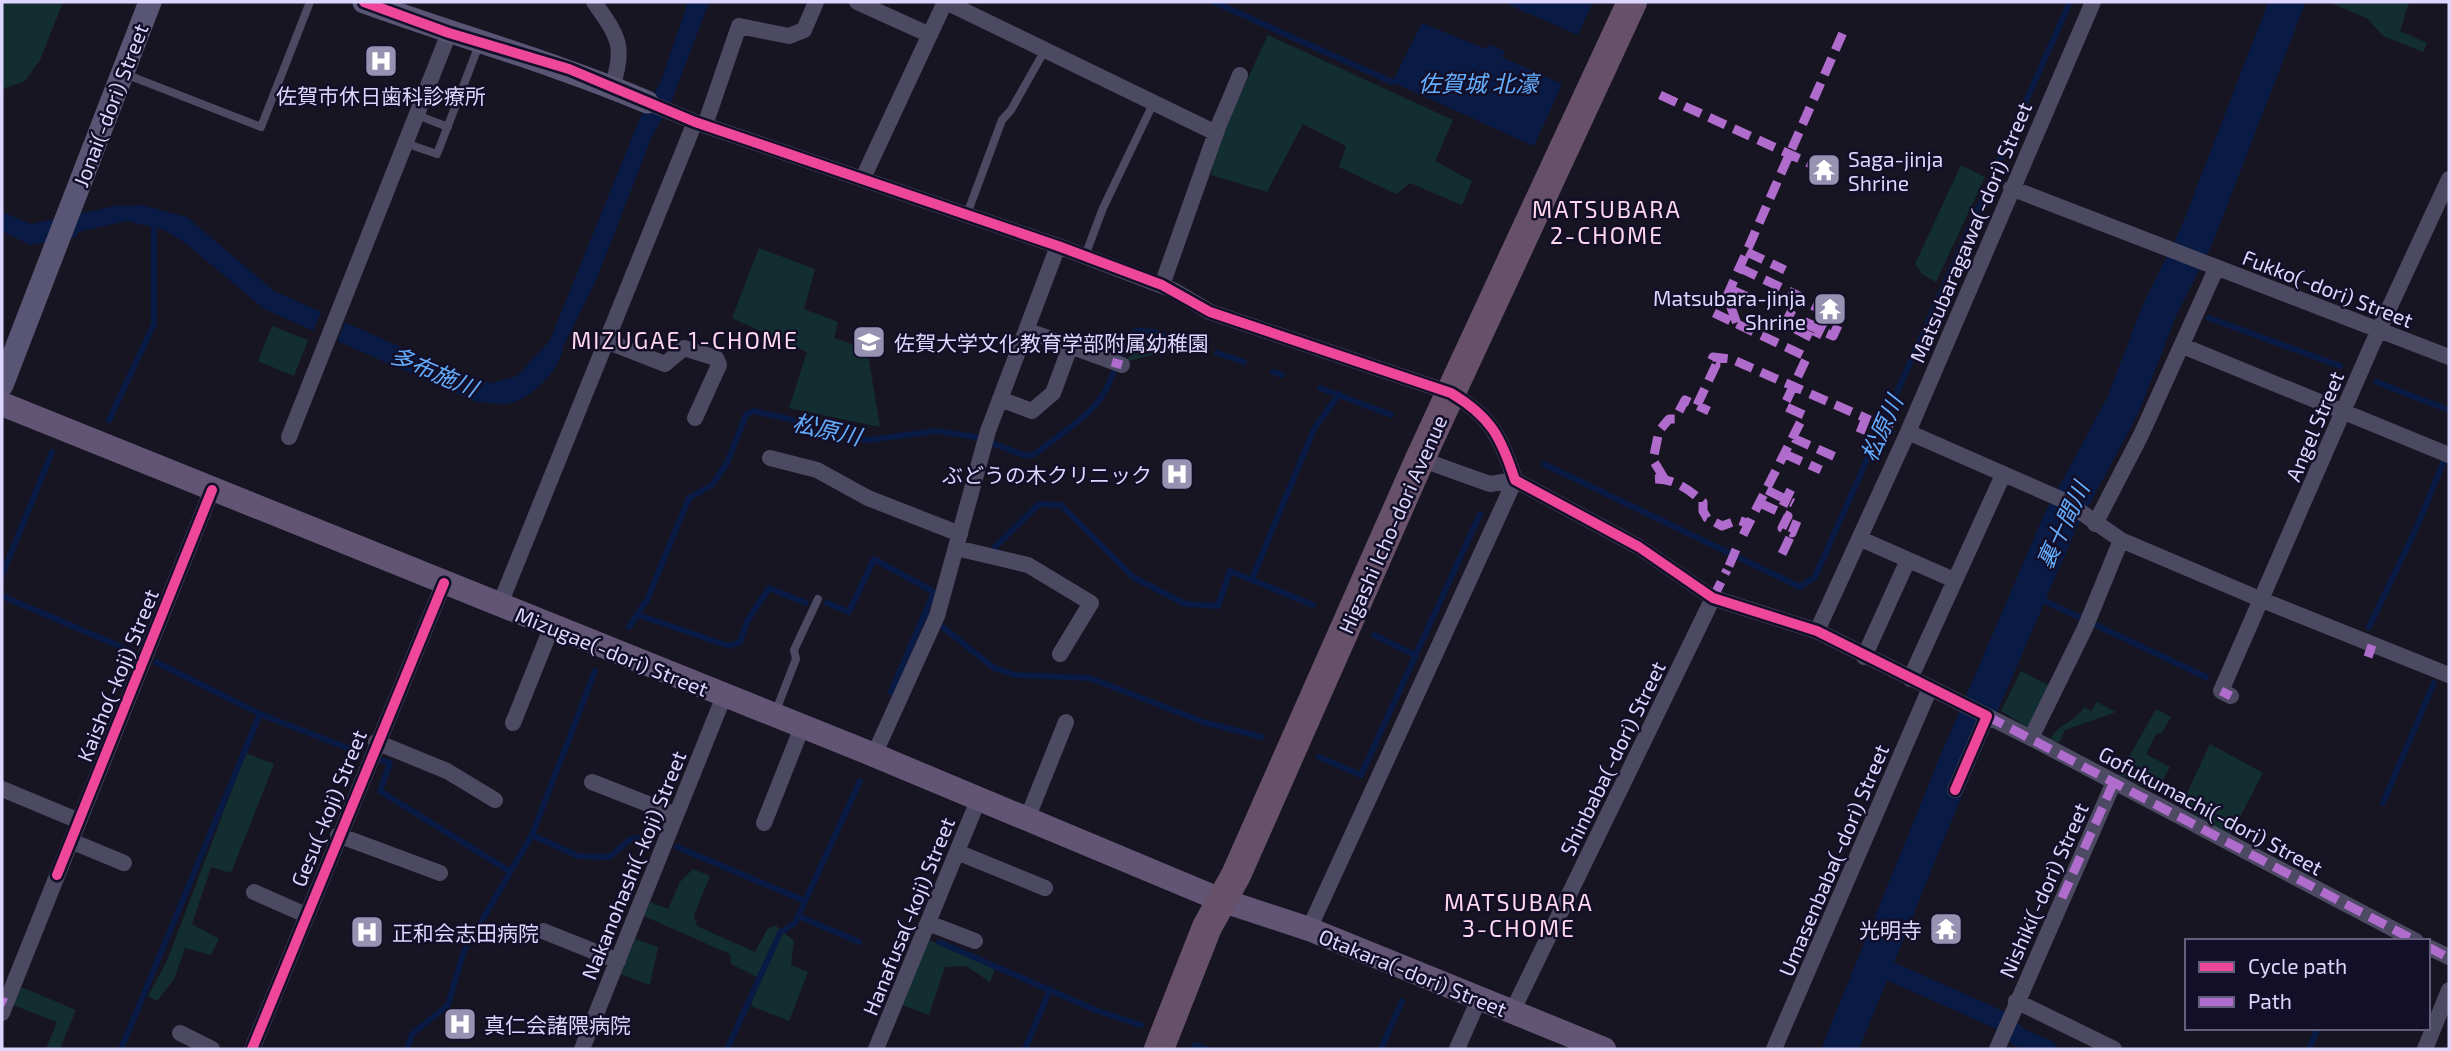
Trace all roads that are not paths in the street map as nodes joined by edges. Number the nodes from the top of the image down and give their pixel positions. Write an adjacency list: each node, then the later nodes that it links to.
1 (150, 2): 14 (street, Jonai(-dori) Street)
2 (310, 2): 14 (lane)
3 (364, 2): 10 (street)
4 (816, 2): 20 (street)
5 (857, 2): 11 (street)
6 (945, 2): 11 (street); 13 (street)
7 (1632, 2): 41 (highway, Higashi Icho-dori Avenue)
8 (2093, 2): 26 (street, Matsubaragawa(-dori) Street)
9 (601, 5): 16 (street)
10 (449, 33): 12 (street); 19 (street)
11 (930, 35): 24 (street)
12 (480, 42): 16 (street); 21 (lane)
13 (1045, 50): 18 (street); 28 (lane)
14 (122, 74): 40 (street, Jonai(-dori) Street)
15 (1240, 75): 22 (street)
16 (612, 87): 17 (street)
17 (647, 102): 20 (street)
18 (1153, 104): 22 (street); 30 (lane)
19 (416, 115): 21 (lane); 23 (street)
20 (700, 124): 24 (street); 35 (street)
21 (447, 127): 23 (lane)
22 (1216, 133): 32 (street)
23 (405, 143): 47 (street)
24 (863, 178): 28 (street)
25 (2449, 179): 27 (street, Angel Street)
26 (2011, 188): 31 (street, Fukko(-dori) Street); 46 (street, Matsubaragawa(-dori) Street)
27 (2446, 197): 34 (street, Angel Street)
28 (967, 215): 29 (street)
29 (1058, 246): 30 (street); 33 (street)
30 (1085, 256): 32 (street)
31 (2216, 269): 34 (street, Fukko(-dori) Street); 37 (street)
32 (1162, 285): 41 (street)
33 (1026, 330): 36 (street); 42 (street)
34 (2381, 330): 38 (street, Fukko(-dori) Street); 44 (street, Angel Street)
35 (606, 341): 45 (street); 64 (street)
36 (1070, 346): 39 (street); 42 (street)
37 (2183, 346): 44 (street); 54 (street)
38 (2449, 357)
39 (1117, 363)
40 (2, 385)
41 (1451, 393): 50 (highway, Higashi Icho-dori Avenue); 52 (street)
42 (1000, 399): 57 (street)
43 (2, 404): 53 (main road, Mizugae(-dori) Street)
44 (2343, 412): 48 (street); 63 (street, Angel Street)
45 (695, 418)
46 (1908, 432): 51 (street); 55 (street, Matsubaragawa(-dori) Street)
47 (289, 437)
48 (2445, 454)
49 (770, 458): 57 (street)
50 (1420, 459): 52 (street); 99 (highway, Higashi Icho-dori Avenue)
51 (2003, 475): 54 (street); 59 (street)
52 (1515, 480): 61 (street, Gofukumachi(-dori) Street); 102 (street)
53 (212, 489): 60 (main road, Mizugae(-dori) Street); 90 (street, Kaisho(-koji) Street)
54 (2095, 524): 56 (street)
55 (1861, 539): 58 (street); 66 (street, Matsubaragawa(-dori) Street)
56 (2121, 540): 63 (street); 79 (street)
57 (958, 541): 67 (street); 81 (street)
58 (1908, 560): 59 (street); 68 (street)
59 (1954, 580): 70 (street)
60 (443, 583): 64 (main road, Mizugae(-dori) Street); 80 (street, Gesu(-koji) Street)
61 (1713, 598): 66 (street, Gofukumachi(-dori) Street); 112 (street, Shinbaba(-dori) Street)
62 (818, 599): 74 (lane)
63 (2262, 600): 69 (street); 72 (street, Angel Street)
64 (500, 604): 65 (main road, Mizugae(-dori) Street)
65 (552, 626): 73 (main road, Mizugae(-dori) Street); 77 (street)
66 (1817, 631): 68 (street, Gofukumachi(-dori) Street)
67 (1060, 654)
68 (1864, 657): 70 (street, Gofukumachi(-dori) Street)
69 (2449, 675)
70 (1910, 678): 71 (street, Gofukumachi(-dori) Street)
71 (1930, 688): 75 (street, Gofukumachi(-dori) Street); 123 (street, Umasenbaba(-dori) Street)
72 (2226, 694)
73 (723, 696): 74 (main road, Mizugae(-dori) Street); 88 (street, Nakanohashi(-koji) Street)
74 (774, 716): 78 (main road, Mizugae(-dori) Street)
75 (1987, 716): 79 (street, Gofukumachi(-dori) Street); 85 (street)
76 (1066, 722): 89 (street)
77 (513, 723)
78 (802, 727): 81 (main road, Mizugae(-dori) Street); 91 (street)
79 (2033, 732): 83 (street, Gofukumachi(-dori) Street)
80 (376, 742): 87 (street); 92 (street, Gesu(-koji) Street)
81 (874, 755): 86 (main road, Mizugae(-dori) Street)
82 (592, 782): 88 (street)
83 (2114, 782): 104 (street, Gofukumachi(-dori) Street); 111 (street, Nishiki(-dori) Street)
84 (2, 789): 90 (street)
85 (1955, 790)
86 (979, 798): 89 (main road, Mizugae(-dori) Street); 94 (street, Hanafusa(-koji) Street)
87 (495, 800)
88 (676, 816): 108 (street, Nakanohashi(-koji) Street)
89 (1027, 819): 99 (main road, Mizugae(-dori) Street)
90 (79, 821): 93 (street, Kaisho(-koji) Street)
91 (764, 823)
92 (338, 835): 96 (street); 100 (street, Gesu(-koji) Street)
93 (71, 841): 95 (street); 113 (street, Kaisho(-koji) Street)
94 (957, 852): 97 (street); 101 (street, Hanafusa(-koji) Street)
95 (124, 863)
96 (440, 873)
97 (1045, 888)
98 (254, 892): 100 (street)
99 (1221, 900): 102 (main road, Otakara(-dori) Street); 120 (highway, Higashi Icho-dori Avenue)
100 (306, 915): 117 (street, Gesu(-koji) Street)
101 (928, 923): 105 (street); 119 (street, Hanafusa(-koji) Street)
102 (1309, 929): 110 (main road, Otakara(-dori) Street)
103 (543, 931): 108 (street)
104 (2412, 939)
105 (975, 941)
106 (2430, 948): 107 (street)
107 (2448, 957)
108 (618, 961): 118 (street, Nakanohashi(-koji) Street)
109 (2449, 990): 125 (street)
110 (1479, 999): 112 (main road, Otakara(-dori) Street); 121 (street)
111 (2013, 1008): 115 (street, Nishiki(-dori) Street); 124 (street)
112 (1512, 1012): 122 (main road, Otakara(-dori) Street)
113 (2, 1013)
114 (180, 1034): 116 (street)
115 (2000, 1042)
116 (212, 1049)
117 (253, 1049)
118 (584, 1049)
119 (876, 1049)
120 (1159, 1049)
121 (1457, 1049)
122 (1604, 1049)
123 (1774, 1049)
124 (2114, 1049)
125 (2425, 1049)

